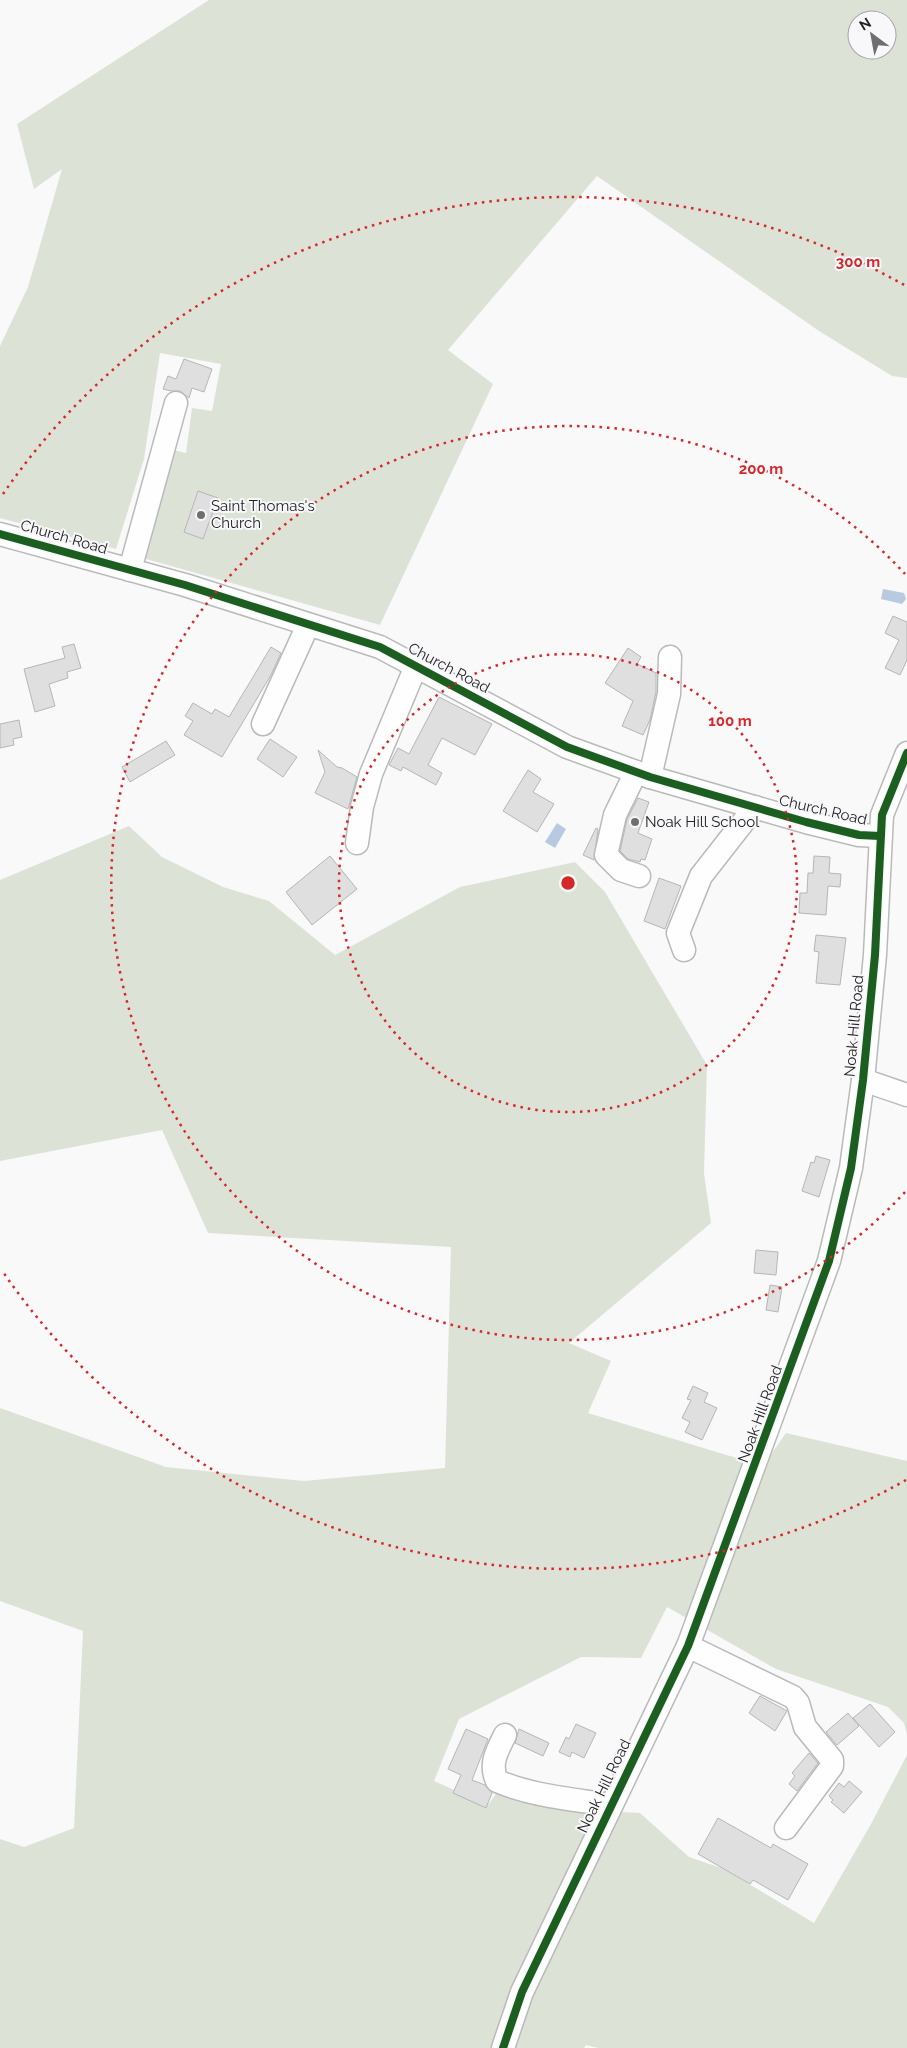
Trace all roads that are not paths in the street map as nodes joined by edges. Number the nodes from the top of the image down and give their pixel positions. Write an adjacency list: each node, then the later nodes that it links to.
1 (176, 403): 3 (street)
2 (0, 534): 3 (street, Church Road)
3 (130, 570): 4 (street, Church Road)
4 (308, 625): 6 (street, Church Road); 7 (street)
5 (670, 657): 9 (street)
6 (416, 666): 9 (street, Church Road); 12 (street)
7 (263, 724)
8 (907, 753): 11 (street, Noak Hill Road)
9 (643, 774): 10 (street, Church Road); 13 (street)
10 (755, 807): 11 (street, Church Road); 14 (street)
11 (880, 836): 15 (street, Noak Hill Road)
12 (357, 843)
13 (639, 876)
14 (684, 950)
15 (863, 1080): 16 (street); 17 (street, Noak Hill Road)
16 (907, 1095)
17 (688, 1646): 19 (street, Noak Hill Road); 20 (street)
18 (505, 1735): 19 (street)
19 (610, 1806): 21 (street, Noak Hill Road)
20 (786, 1828)
21 (504, 2048)

